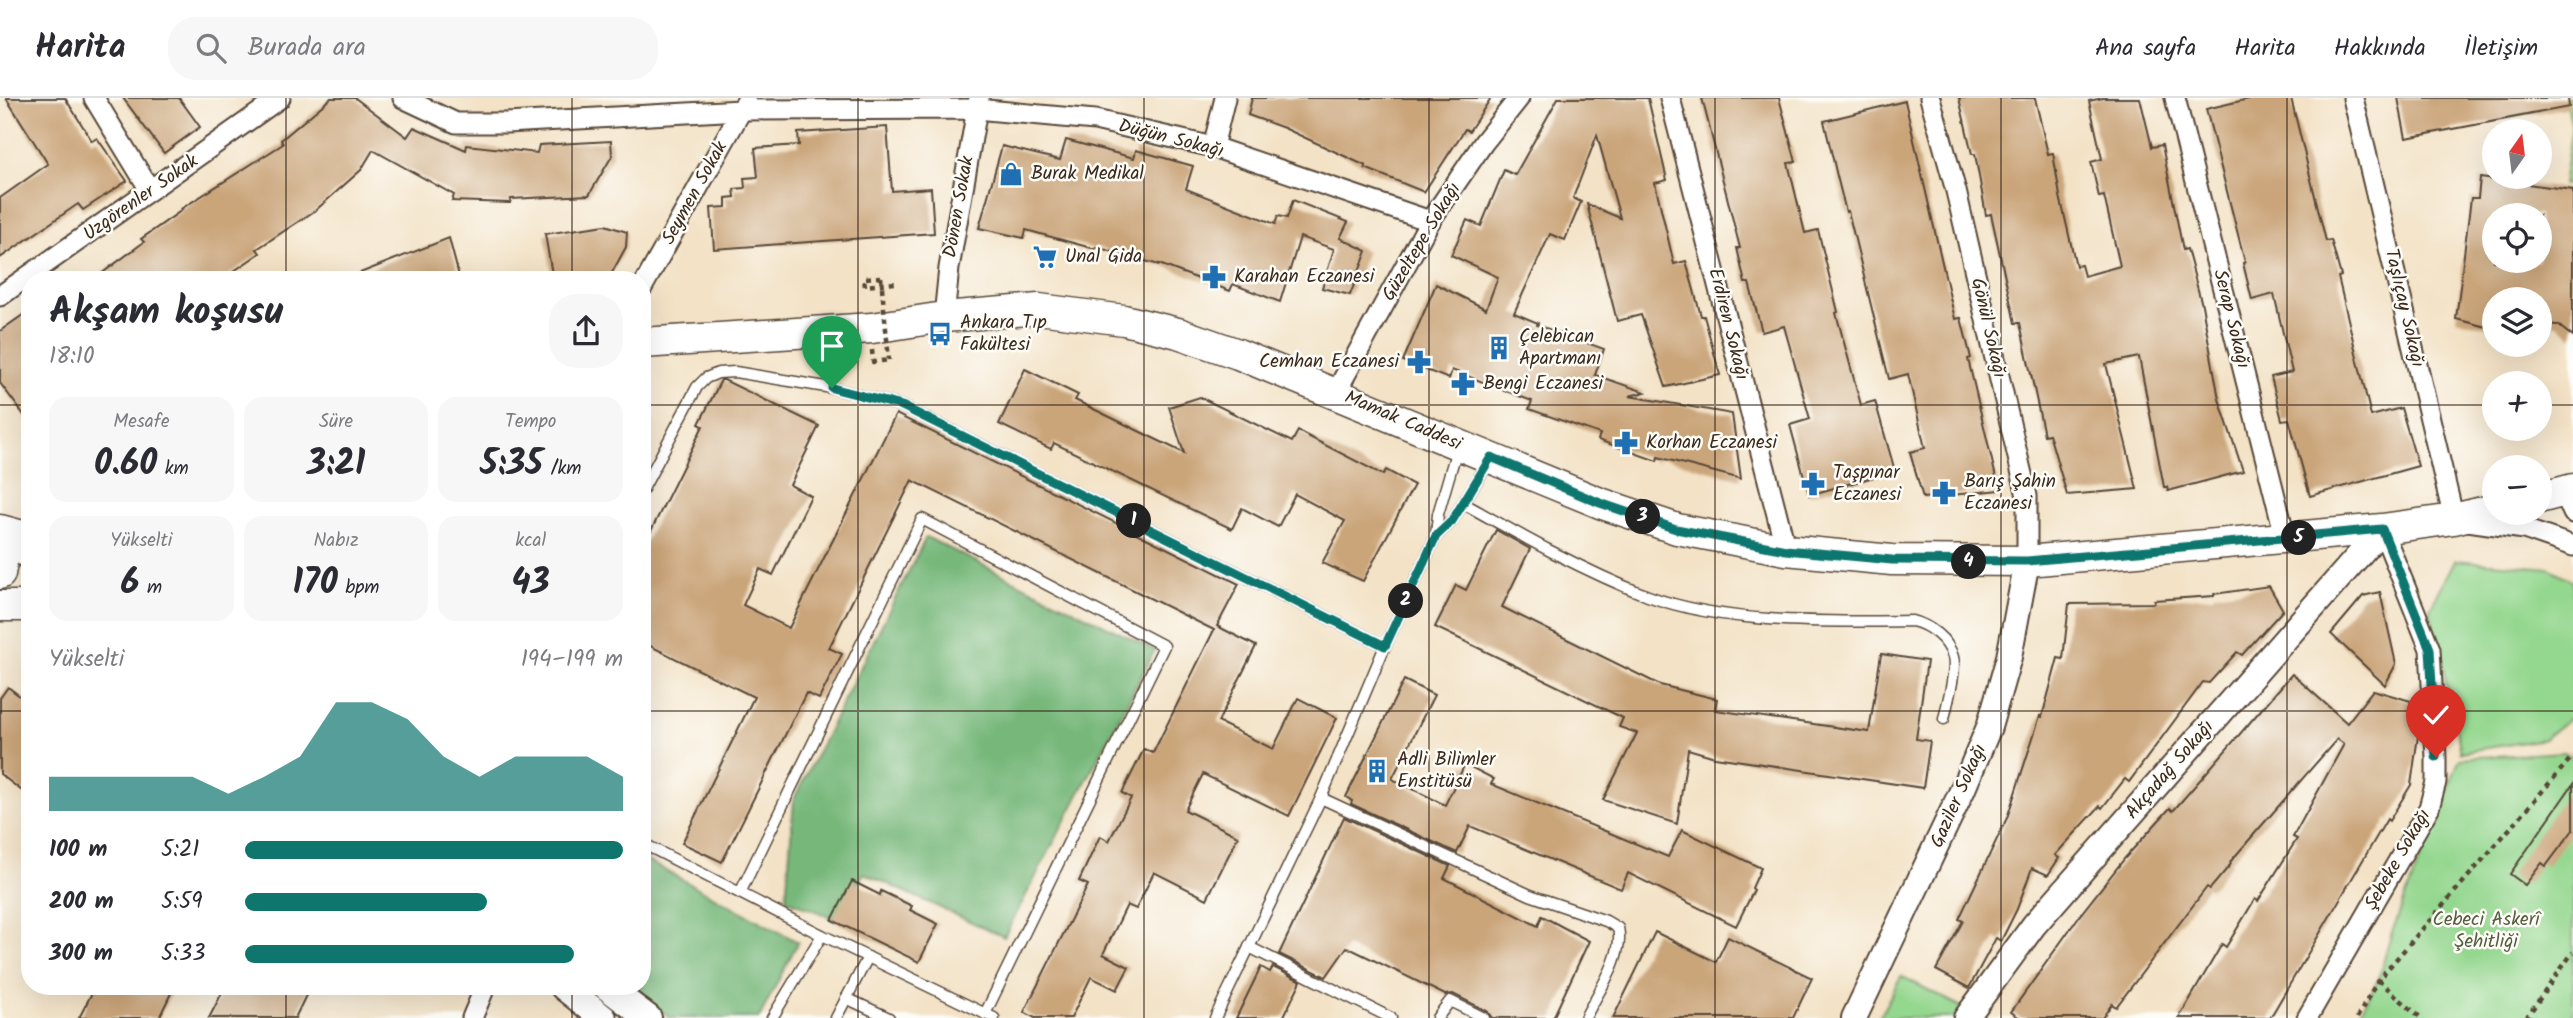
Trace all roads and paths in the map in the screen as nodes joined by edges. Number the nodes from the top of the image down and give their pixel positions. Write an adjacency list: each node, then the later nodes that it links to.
1 (94, 98): 13 (street)
2 (280, 98): 13 (street, Uzgörenler Sokak)
3 (403, 98): 11 (street, Düğün Sokağı)
4 (1225, 98): 12 (street)
5 (1519, 98): 14 (street, Güzeltepe Sokağı)
6 (1670, 98): 38 (street, Erdiren Sokağı)
7 (1930, 98): 39 (street, Gönül Sokağı)
8 (2175, 98): 34 (street, Serap Sokağı)
9 (2353, 98): 29 (street, Taşlıçay Sokağı)
10 (978, 103): 11 (street, Düğün Sokağı); 12 (street, Düğün Sokağı); 20 (street, Dönen Sokak)
11 (745, 104): 16 (street, Seymen Sokak)
12 (1213, 147): 14 (street, Düğün Sokağı)
13 (150, 190): 15 (street, Uzgörenler Sokak)
14 (1430, 221): 23 (street, Güzeltepe Sokağı)
15 (35, 271)
16 (651, 272)
17 (21, 281): 19 (street, Uzgörenler Sokak)
18 (896, 284): 22 (path, bridge)
19 (0, 296)
20 (944, 317): 21 (main road, Mamak Caddesi); 23 (main road, Mamak Caddesi)
21 (651, 342)
22 (889, 360)
23 (1336, 393): 24 (main road, Mamak Caddesi)
24 (1458, 444): 25 (main road, Mamak Caddesi); 33 (lane)
25 (1491, 457): 27 (lane); 38 (main road, Mamak Caddesi)
26 (651, 474): 45 (lane)
27 (1463, 503): 33 (lane); 46 (lane)
28 (2482, 512): 29 (main road, Mamak Caddesi)
29 (2454, 519): 30 (main road, Mamak Caddesi); 36 (street)
30 (2382, 529): 34 (main road, Mamak Caddesi); 74 (street, Akçadağ Sokağı); 75 (street, Şebeke Sokağı)
31 (0, 531): 32 (main road); 37 (main road)
32 (21, 536)
33 (1436, 536): 45 (lane)
34 (2286, 540): 39 (main road, Mamak Caddesi)
35 (0, 542): 40 (main road)
36 (2573, 546)
37 (21, 549)
38 (1786, 550): 39 (main road, Mamak Caddesi)
39 (2027, 561): 73 (street, Gaziler Sokağı)
40 (0, 575)
41 (0, 606): 42 (main road)
42 (21, 606)
43 (0, 613): 44 (main road)
44 (21, 619)
45 (1385, 646): 49 (lane)
46 (1944, 719)
47 (2573, 756): 48 (path)
48 (2571, 763): 56 (path)
49 (1321, 797): 53 (lane); 72 (lane)
50 (651, 848): 51 (lane)
51 (740, 893): 52 (lane); 61 (lane)
52 (822, 935): 55 (lane); 65 (lane)
53 (1249, 947): 68 (lane); 69 (lane)
54 (2573, 952): 78 (path)
55 (868, 957): 60 (lane); 61 (lane)
56 (2378, 980): 76 (path); 77 (path)
57 (482, 995): 62 (street)
58 (574, 995): 63 (main road)
59 (618, 995): 64 (main road)
60 (846, 998): 66 (lane); 67 (lane)
61 (990, 1016)
62 (472, 1018)
63 (603, 1018)
64 (648, 1018)
65 (772, 1018)
66 (836, 1018)
67 (889, 1018)
68 (1215, 1018)
69 (1391, 1018)
70 (1437, 1018): 71 (lane)
71 (1484, 1018)
72 (1585, 1018)
73 (1854, 1018)
74 (1966, 1018)
75 (2308, 1018)
76 (2357, 1018)
77 (2421, 1018)
78 (2526, 1018)

